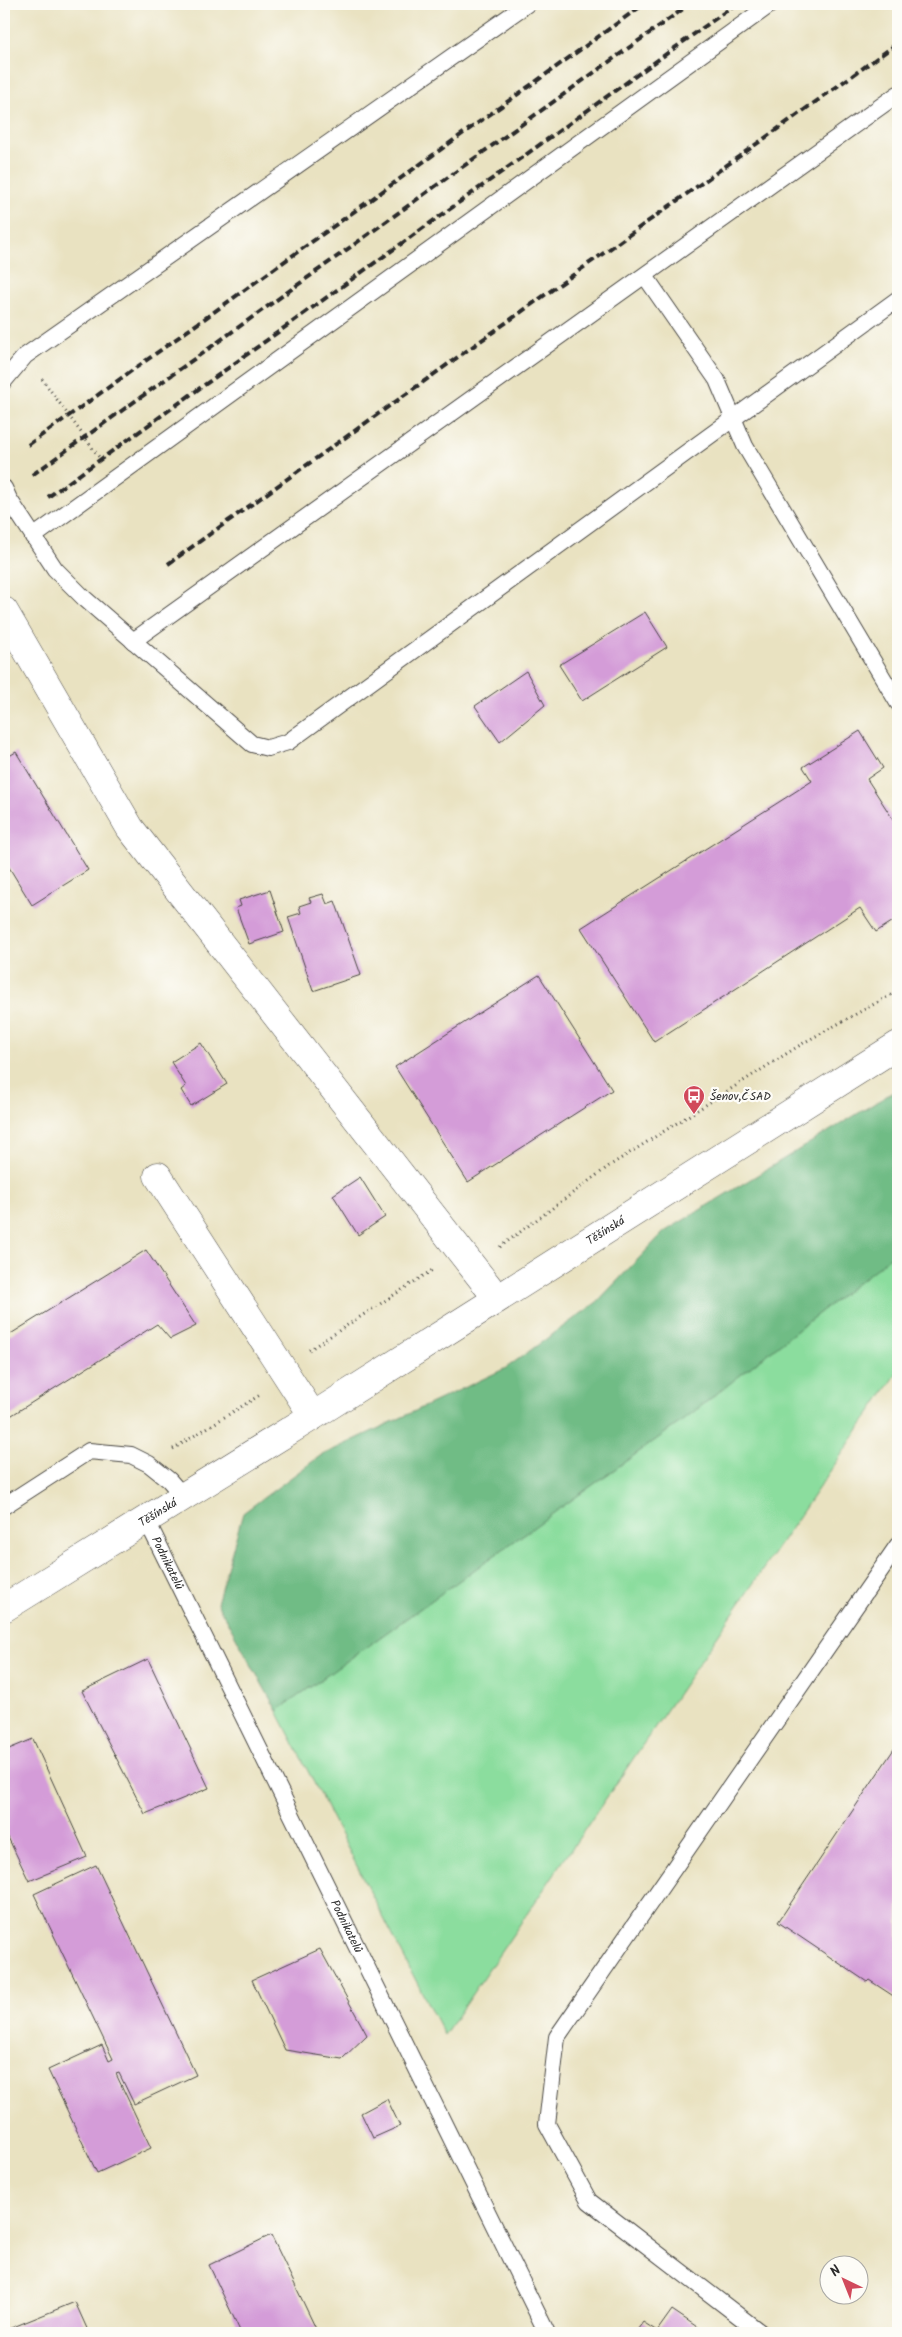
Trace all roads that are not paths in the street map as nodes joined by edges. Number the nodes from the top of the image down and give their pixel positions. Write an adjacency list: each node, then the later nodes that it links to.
1 (526, 4): 6 (lane)
2 (771, 4): 9 (lane)
3 (898, 94): 4 (lane)
4 (645, 276): 7 (lane); 11 (lane)
5 (898, 299): 7 (lane)
6 (4, 381)
7 (733, 418): 11 (lane); 12 (lane)
8 (4, 488): 9 (lane)
9 (33, 537): 11 (lane)
10 (4, 611): 15 (street)
11 (133, 641)
12 (898, 702)
13 (898, 1045): 15 (street, Těšínská)
14 (158, 1176): 16 (street)
15 (497, 1298): 16 (street, Těšínská)
16 (313, 1416): 17 (street, Těšínská)
17 (184, 1496): 18 (lane); 19 (street, Těšínská)
18 (4, 1506)
19 (146, 1519): 21 (street, Těšínská); 22 (lane, Podnikatelů)
20 (898, 1545): 23 (lane)
21 (4, 1608)
22 (546, 2333)
23 (761, 2333)

